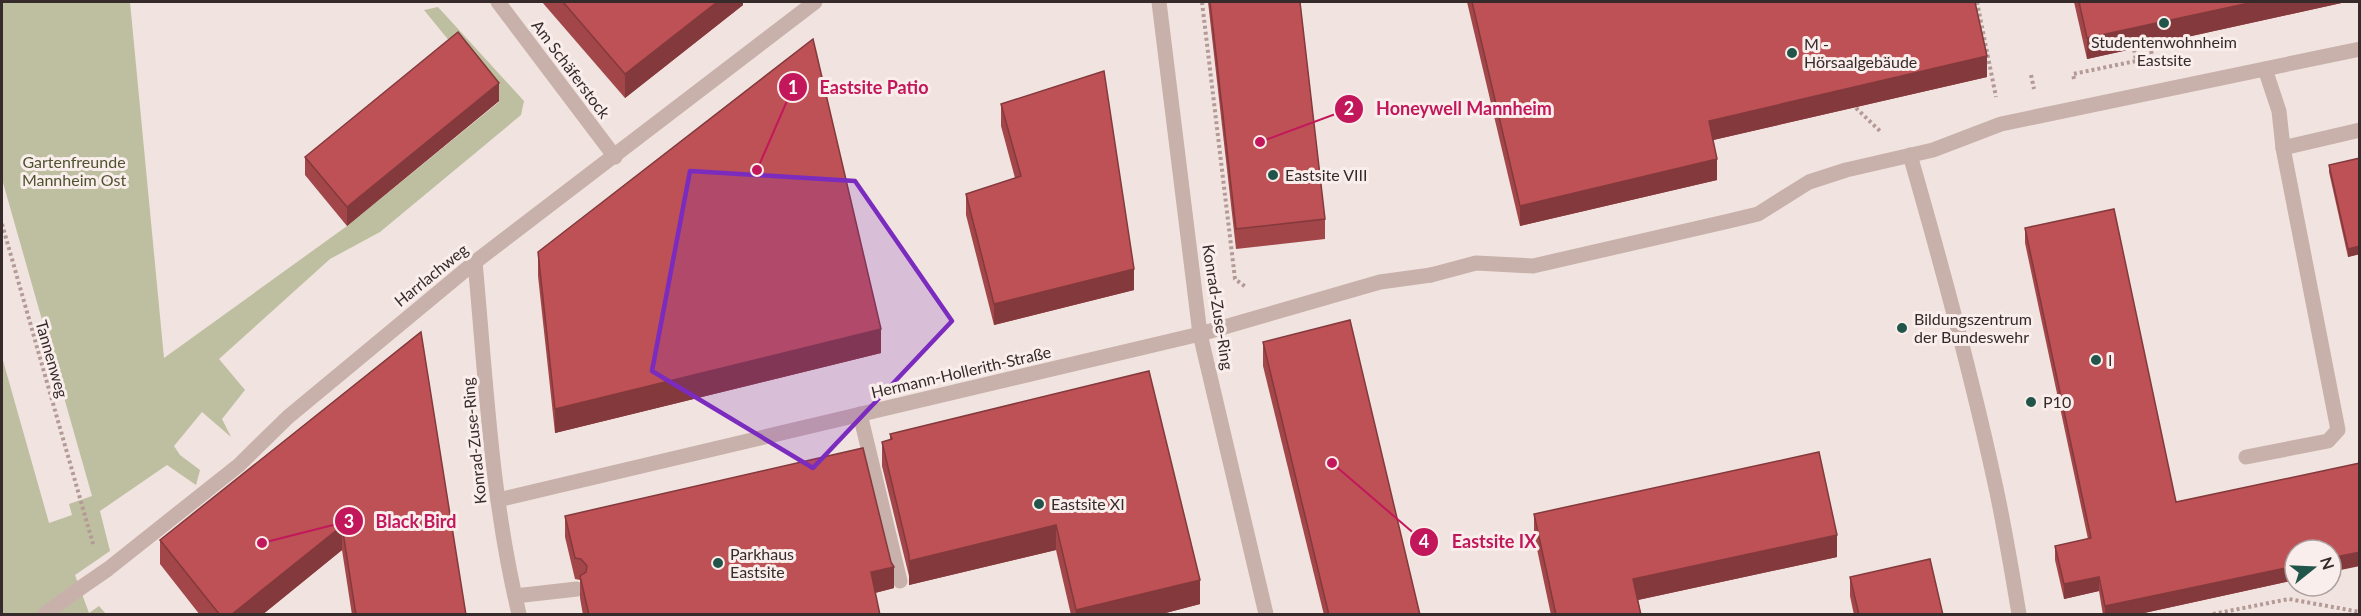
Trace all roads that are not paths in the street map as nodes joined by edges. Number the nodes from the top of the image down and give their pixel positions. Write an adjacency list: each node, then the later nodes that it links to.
1 (498, 2): 9 (street, Am Schäferstock)
2 (815, 2): 9 (street, Harrlachweg)
3 (1159, 2): 11 (street, Konrad-Zuse-Ring)
4 (2360, 50): 5 (street, Hermann-Hollerith-Straße)
5 (2265, 69): 7 (street); 8 (street, Hermann-Hollerith-Straße)
6 (2360, 130): 7 (street)
7 (2283, 148): 13 (street)
8 (1910, 155): 11 (street, Hermann-Hollerith-Straße); 21 (street)
9 (615, 157): 10 (street, Harrlachweg)
10 (475, 262): 14 (street, Konrad-Zuse-Ring); 18 (street, Harrlachweg)
11 (1200, 334): 12 (street, Hermann-Hollerith-Straße); 20 (street, Konrad-Zuse-Ring)
12 (860, 414): 14 (street, Hermann-Hollerith-Straße); 15 (street)
13 (2246, 458)
14 (498, 500): 17 (street, Konrad-Zuse-Ring)
15 (900, 582)
16 (577, 589): 17 (street)
17 (515, 596): 19 (street, Konrad-Zuse-Ring)
18 (45, 615)
19 (519, 615)
20 (1266, 615)
21 (2019, 615)

